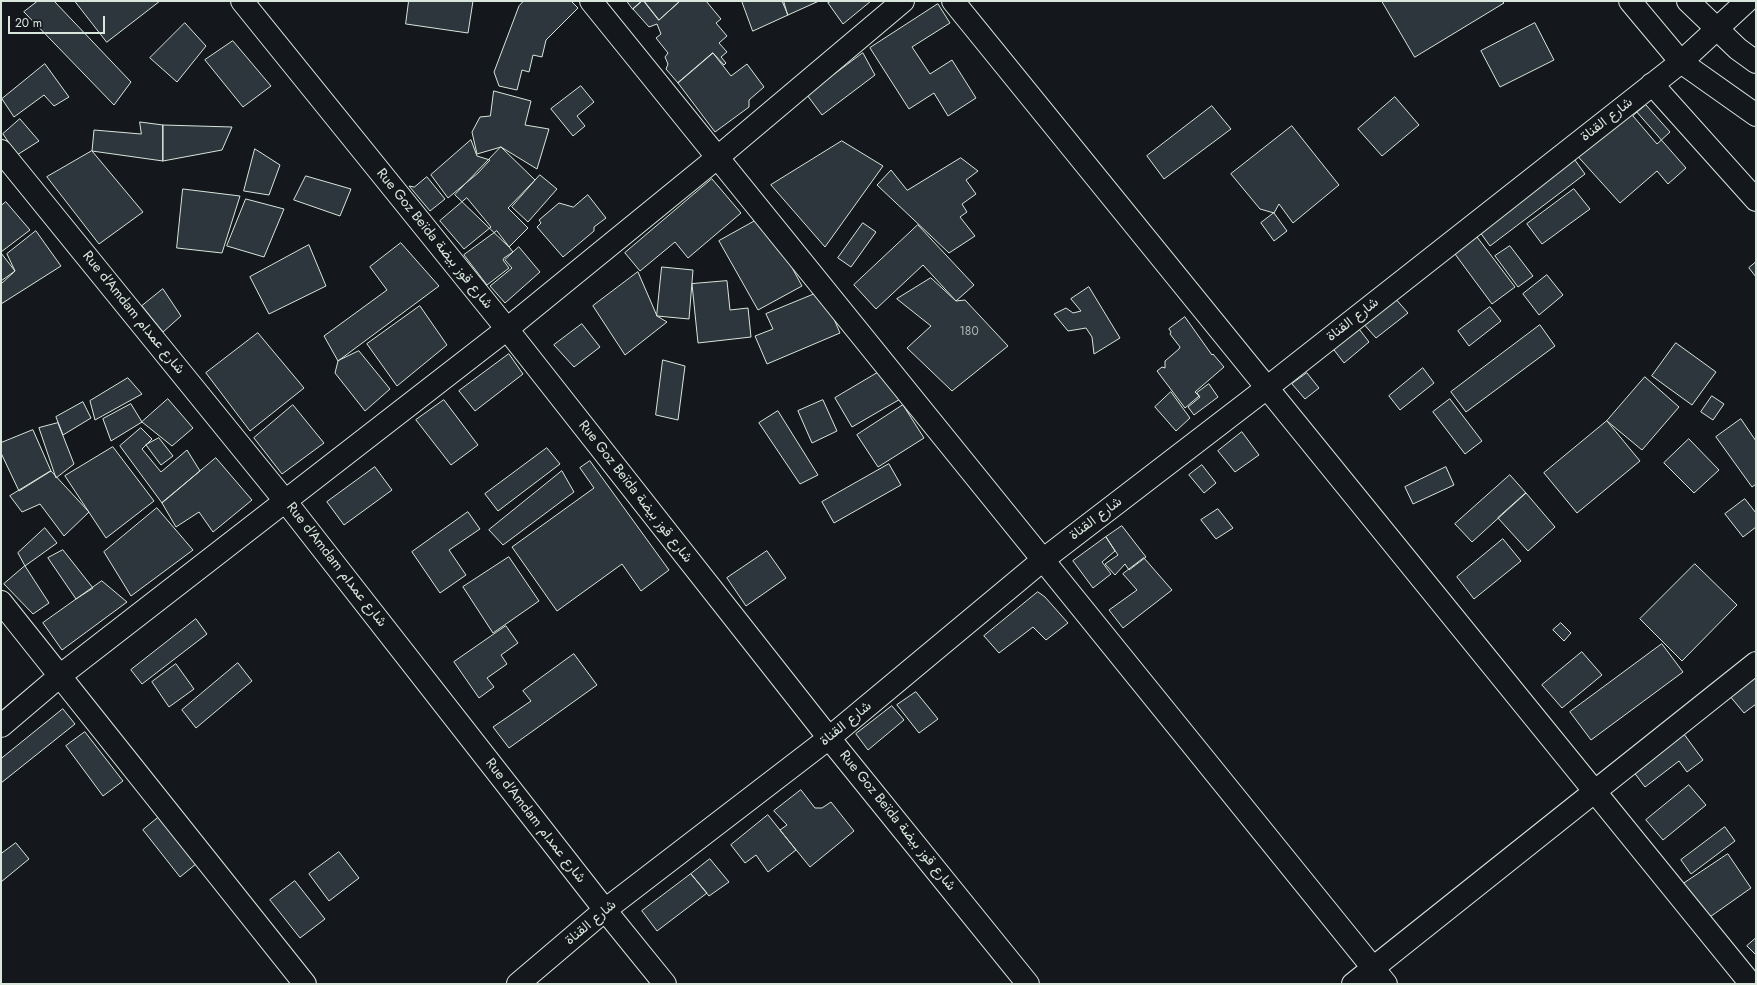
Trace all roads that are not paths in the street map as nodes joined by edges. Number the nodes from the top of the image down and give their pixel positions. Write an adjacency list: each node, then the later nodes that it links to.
1 (242, 1): 16 (street, Rue Goz Beïda شارع قوز بيضة)
2 (591, 1): 14 (street)
3 (903, 1): 14 (street)
4 (953, 1): 17 (street)
5 (1630, 1): 9 (street)
6 (1688, 1): 8 (street)
7 (1747, 1): 8 (street, شارع القناة)
8 (1717, 30): 9 (street, شارع القناة); 10 (street)
9 (1681, 62): 11 (street, شارع القناة); 12 (street)
10 (1756, 62)
11 (1652, 84): 15 (street); 17 (street, شارع القناة)
12 (1756, 115)
13 (1, 151): 18 (street, Rue d'Amdam شارع عمدام)
14 (718, 157): 16 (street); 19 (street)
15 (1756, 200)
16 (507, 329): 18 (street); 24 (street, Rue Goz Beïda شارع قوز بيضة)
17 (1268, 387): 19 (street, شارع القناة); 25 (street)
18 (286, 502): 22 (street); 26 (street, Rue d'Amdam شارع عمدام)
19 (1044, 559): 24 (street, شارع القناة); 27 (street)
20 (1, 602): 22 (street)
21 (1756, 664): 25 (street)
22 (61, 675): 23 (street); 28 (street)
23 (1, 726)
24 (830, 738): 26 (street, شارع القناة); 31 (street, Rue Goz Beïda شارع قوز بيضة)
25 (1596, 791): 27 (street); 33 (street)
26 (605, 910): 29 (street, شارع القناة); 30 (street, Rue d'Amdam شارع عمدام)
27 (1380, 976): 32 (street)
28 (305, 984)
29 (518, 984)
30 (665, 984)
31 (1028, 984)
32 (1353, 984)
33 (1751, 984)

